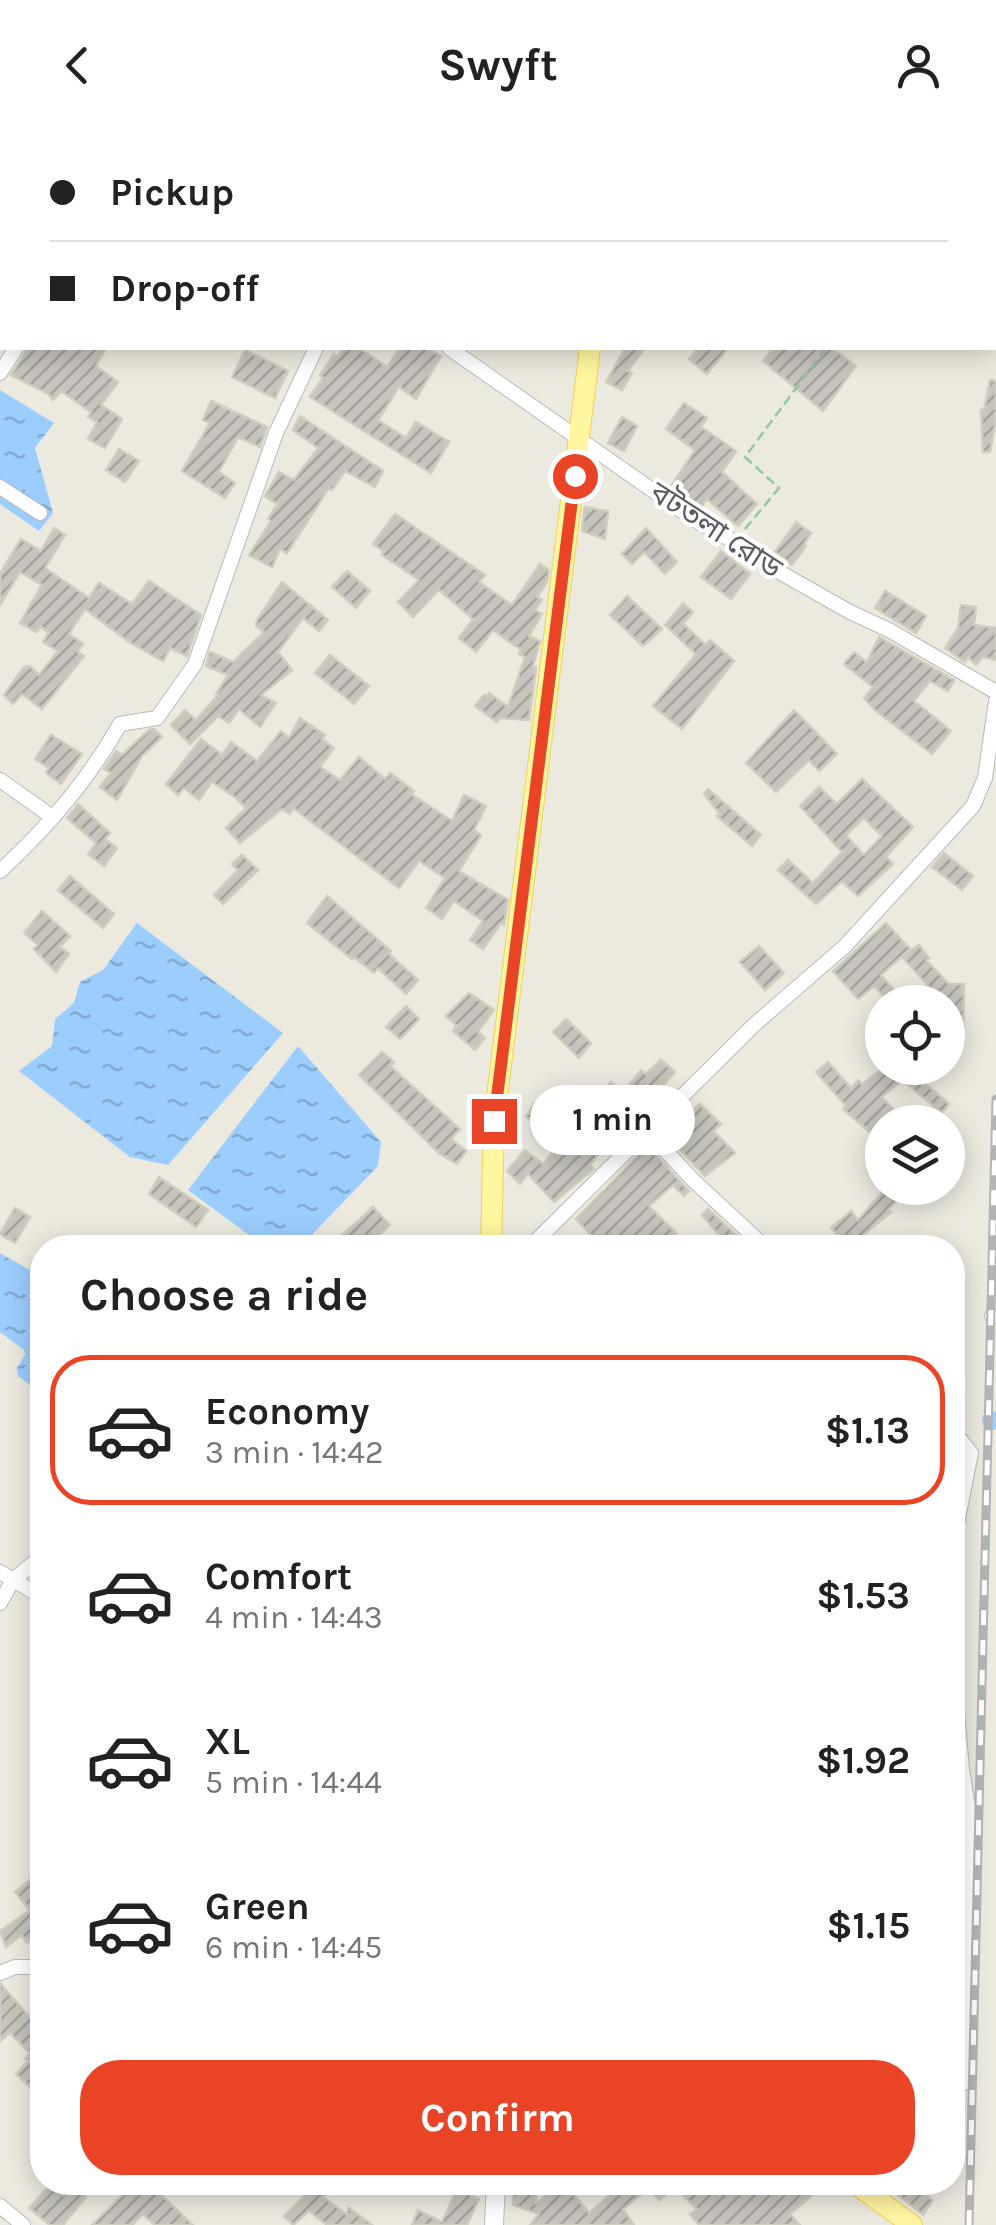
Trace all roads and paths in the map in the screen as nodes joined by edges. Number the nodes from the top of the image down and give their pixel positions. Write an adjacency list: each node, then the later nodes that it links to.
1 (15, 350): 6 (street)
2 (315, 350): 14 (street)
3 (452, 350): 7 (street, বটতলা রোড)
4 (590, 350): 7 (main road)
5 (825, 350): 10 (path)
6 (0, 373)
7 (580, 438): 10 (street, বটতলা রোড); 17 (main road)
8 (0, 486): 9 (street)
9 (40, 513)
10 (734, 542): 11 (street, বটতলা রোড)
11 (996, 692)
12 (996, 702): 16 (street)
13 (0, 780): 14 (street)
14 (51, 816): 15 (street)
15 (0, 871)
16 (646, 1130): 18 (street); 19 (street)
17 (491, 1235)
18 (541, 1235)
19 (752, 1235)
20 (965, 1445): 21 (street)
21 (965, 1497)
22 (30, 1563): 23 (street)
23 (6, 1576): 24 (street); 25 (street)
24 (30, 1590)
25 (0, 1603)
26 (965, 1789): 27 (street)
27 (965, 1933)
28 (30, 1967): 29 (street)
29 (0, 1973)
30 (965, 2020): 31 (street)
31 (966, 2083)
32 (495, 2195): 36 (main road)
33 (871, 2195): 37 (main road)
34 (0, 2206): 35 (street)
35 (23, 2225)
36 (494, 2225)
37 (912, 2225)

